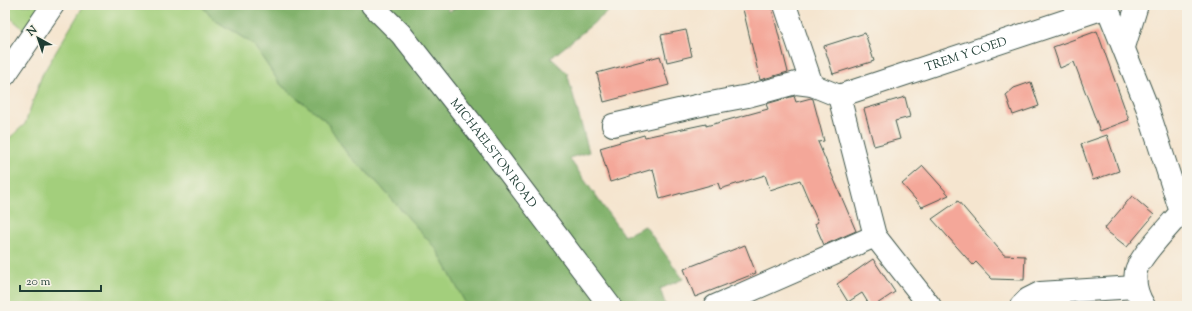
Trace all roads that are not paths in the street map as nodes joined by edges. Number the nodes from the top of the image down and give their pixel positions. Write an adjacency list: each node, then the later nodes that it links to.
1 (53, 5): 6 (street)
2 (372, 5): 13 (street, MICHAELSTON ROAD)
3 (785, 5): 7 (street)
4 (1137, 5): 5 (street)
5 (1124, 47): 8 (street, TREM Y COED); 10 (street, TREM Y COED)
6 (5, 75)
7 (812, 85): 8 (street); 9 (street)
8 (839, 96): 11 (street)
9 (613, 125)
10 (1184, 212): 12 (street, TREM Y COED)
11 (875, 236): 14 (street); 15 (street)
12 (1140, 297): 16 (street, TREM Y COED)
13 (610, 306)
14 (715, 306)
15 (930, 306)
16 (1021, 306)

